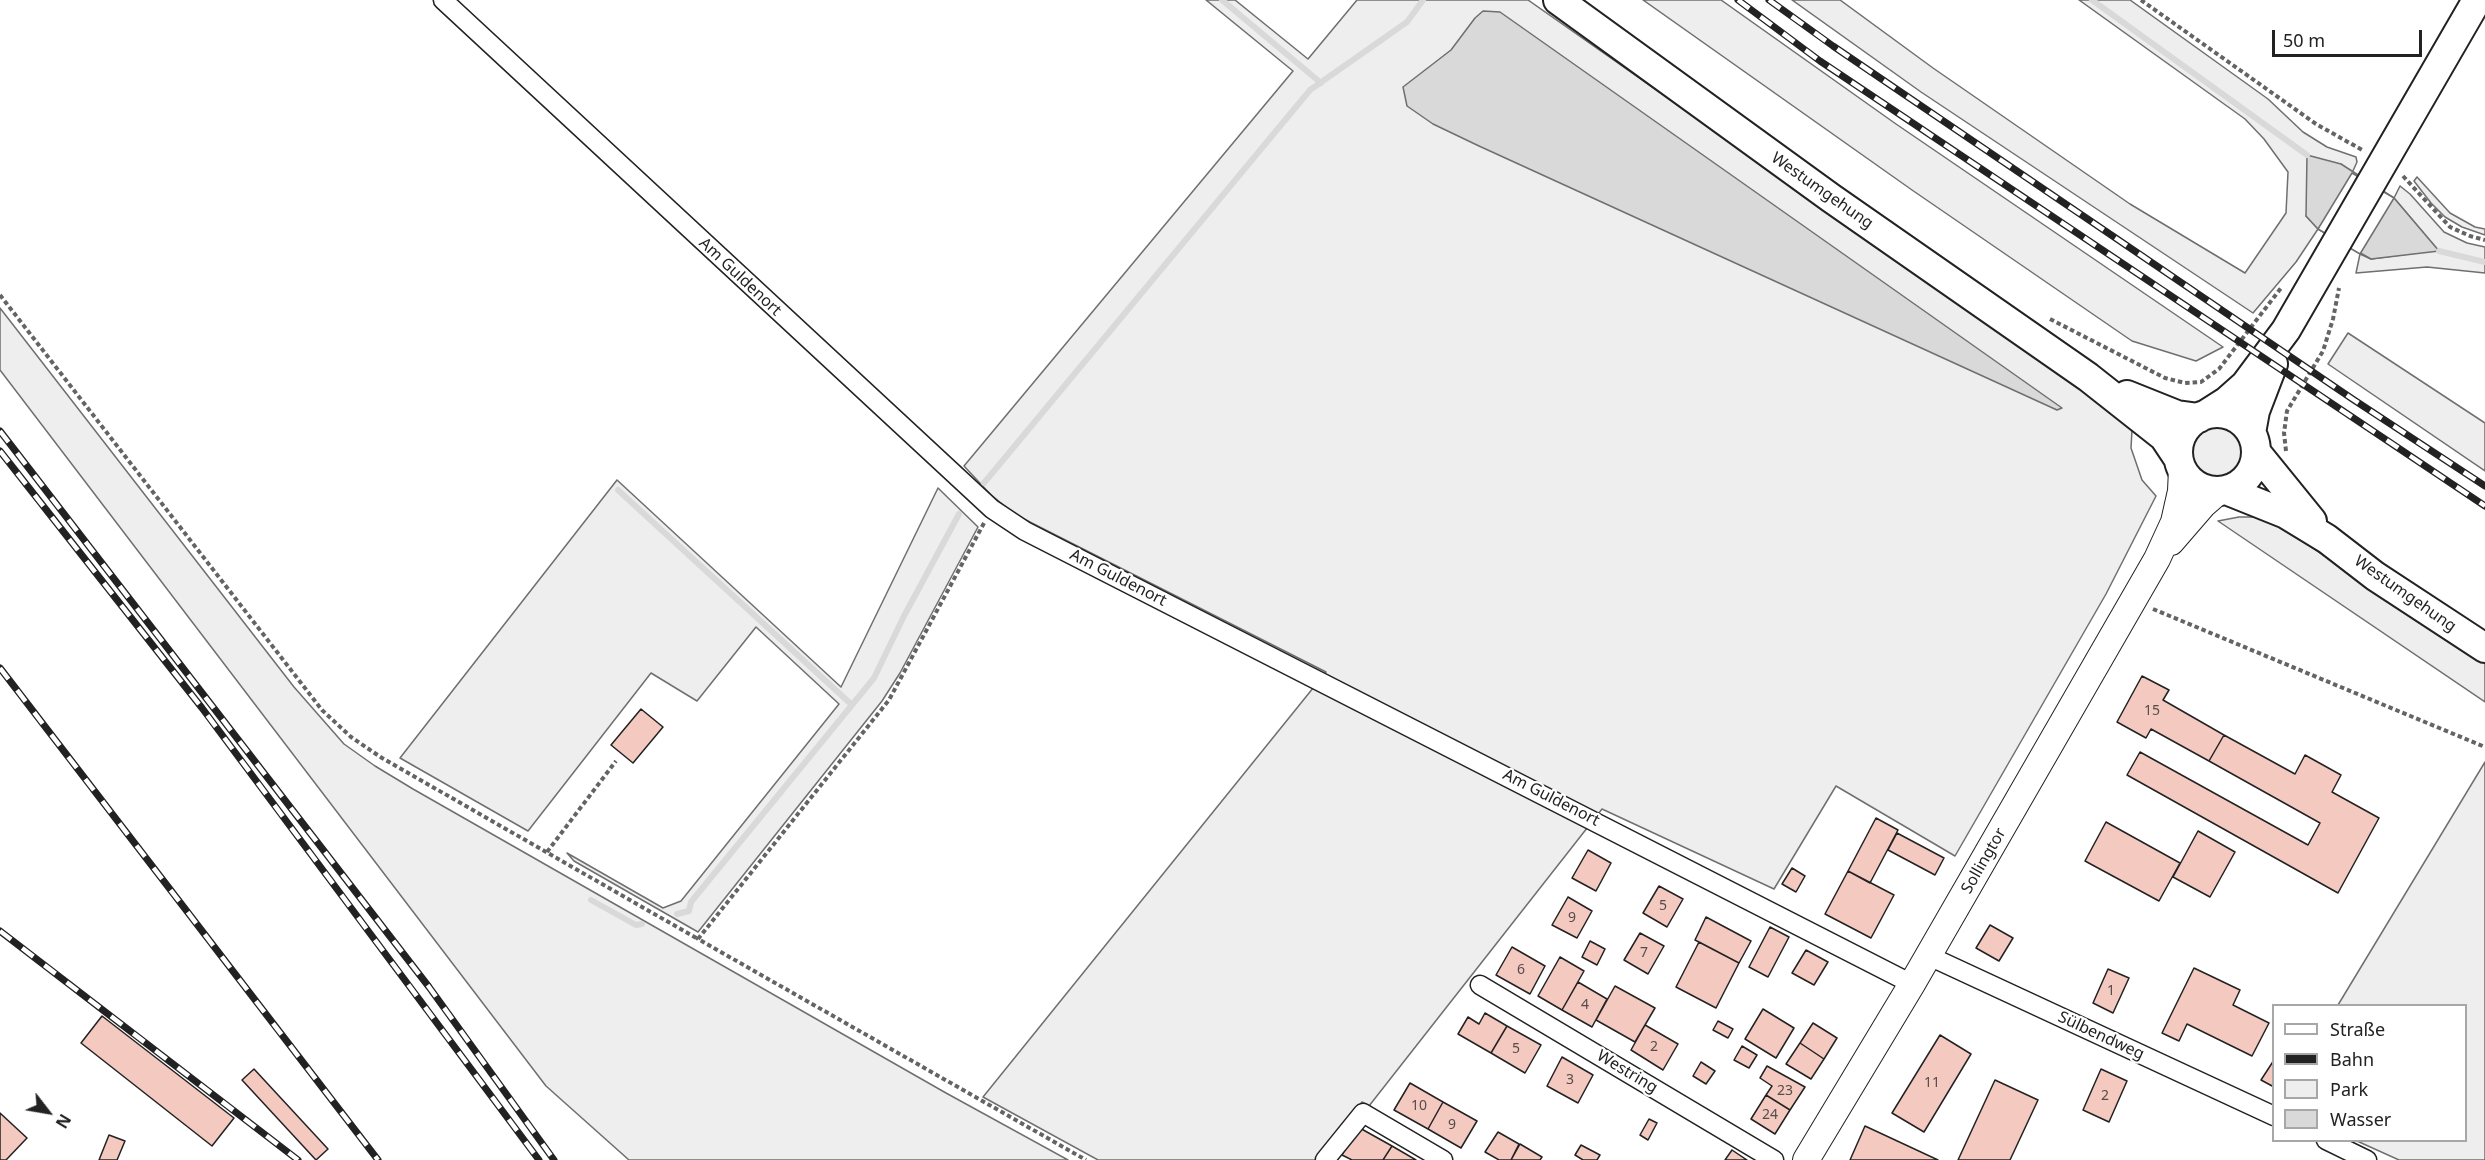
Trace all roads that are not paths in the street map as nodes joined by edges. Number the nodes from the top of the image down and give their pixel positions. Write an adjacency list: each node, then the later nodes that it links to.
1 (442, 0): 14 (street, Am Guldenort)
2 (1558, 0): 5 (main road, Westumgehung)
3 (2477, 0): 4 (main road)
4 (2286, 330): 6 (main road); 7 (main road)
5 (2088, 377): 6 (main road, Westumgehung); 8 (main road, Westumgehung)
6 (2202, 416): 7 (main road); 8 (main road)
7 (2253, 443): 9 (main road); 10 (main road, Westumgehung)
8 (2180, 464): 9 (main road); 11 (main road, Sollingtor)
9 (2222, 491): 10 (main road, Westumgehung); 11 (main road, Sollingtor)
10 (2327, 539): 12 (main road, Westumgehung)
11 (2157, 559): 13 (main road, Sollingtor)
12 (2485, 648)
13 (1929, 956): 14 (main road, Sollingtor); 16 (street, Sülbendweg)
14 (1912, 984): 21 (main road, Sollingtor)
15 (1480, 985): 20 (street, Westring)
16 (2272, 1115)
17 (2329, 1142): 22 (street)
18 (1325, 1160): 19 (street)
19 (1443, 1160)
20 (1774, 1160)
21 (1806, 1160)
22 (2367, 1160)

